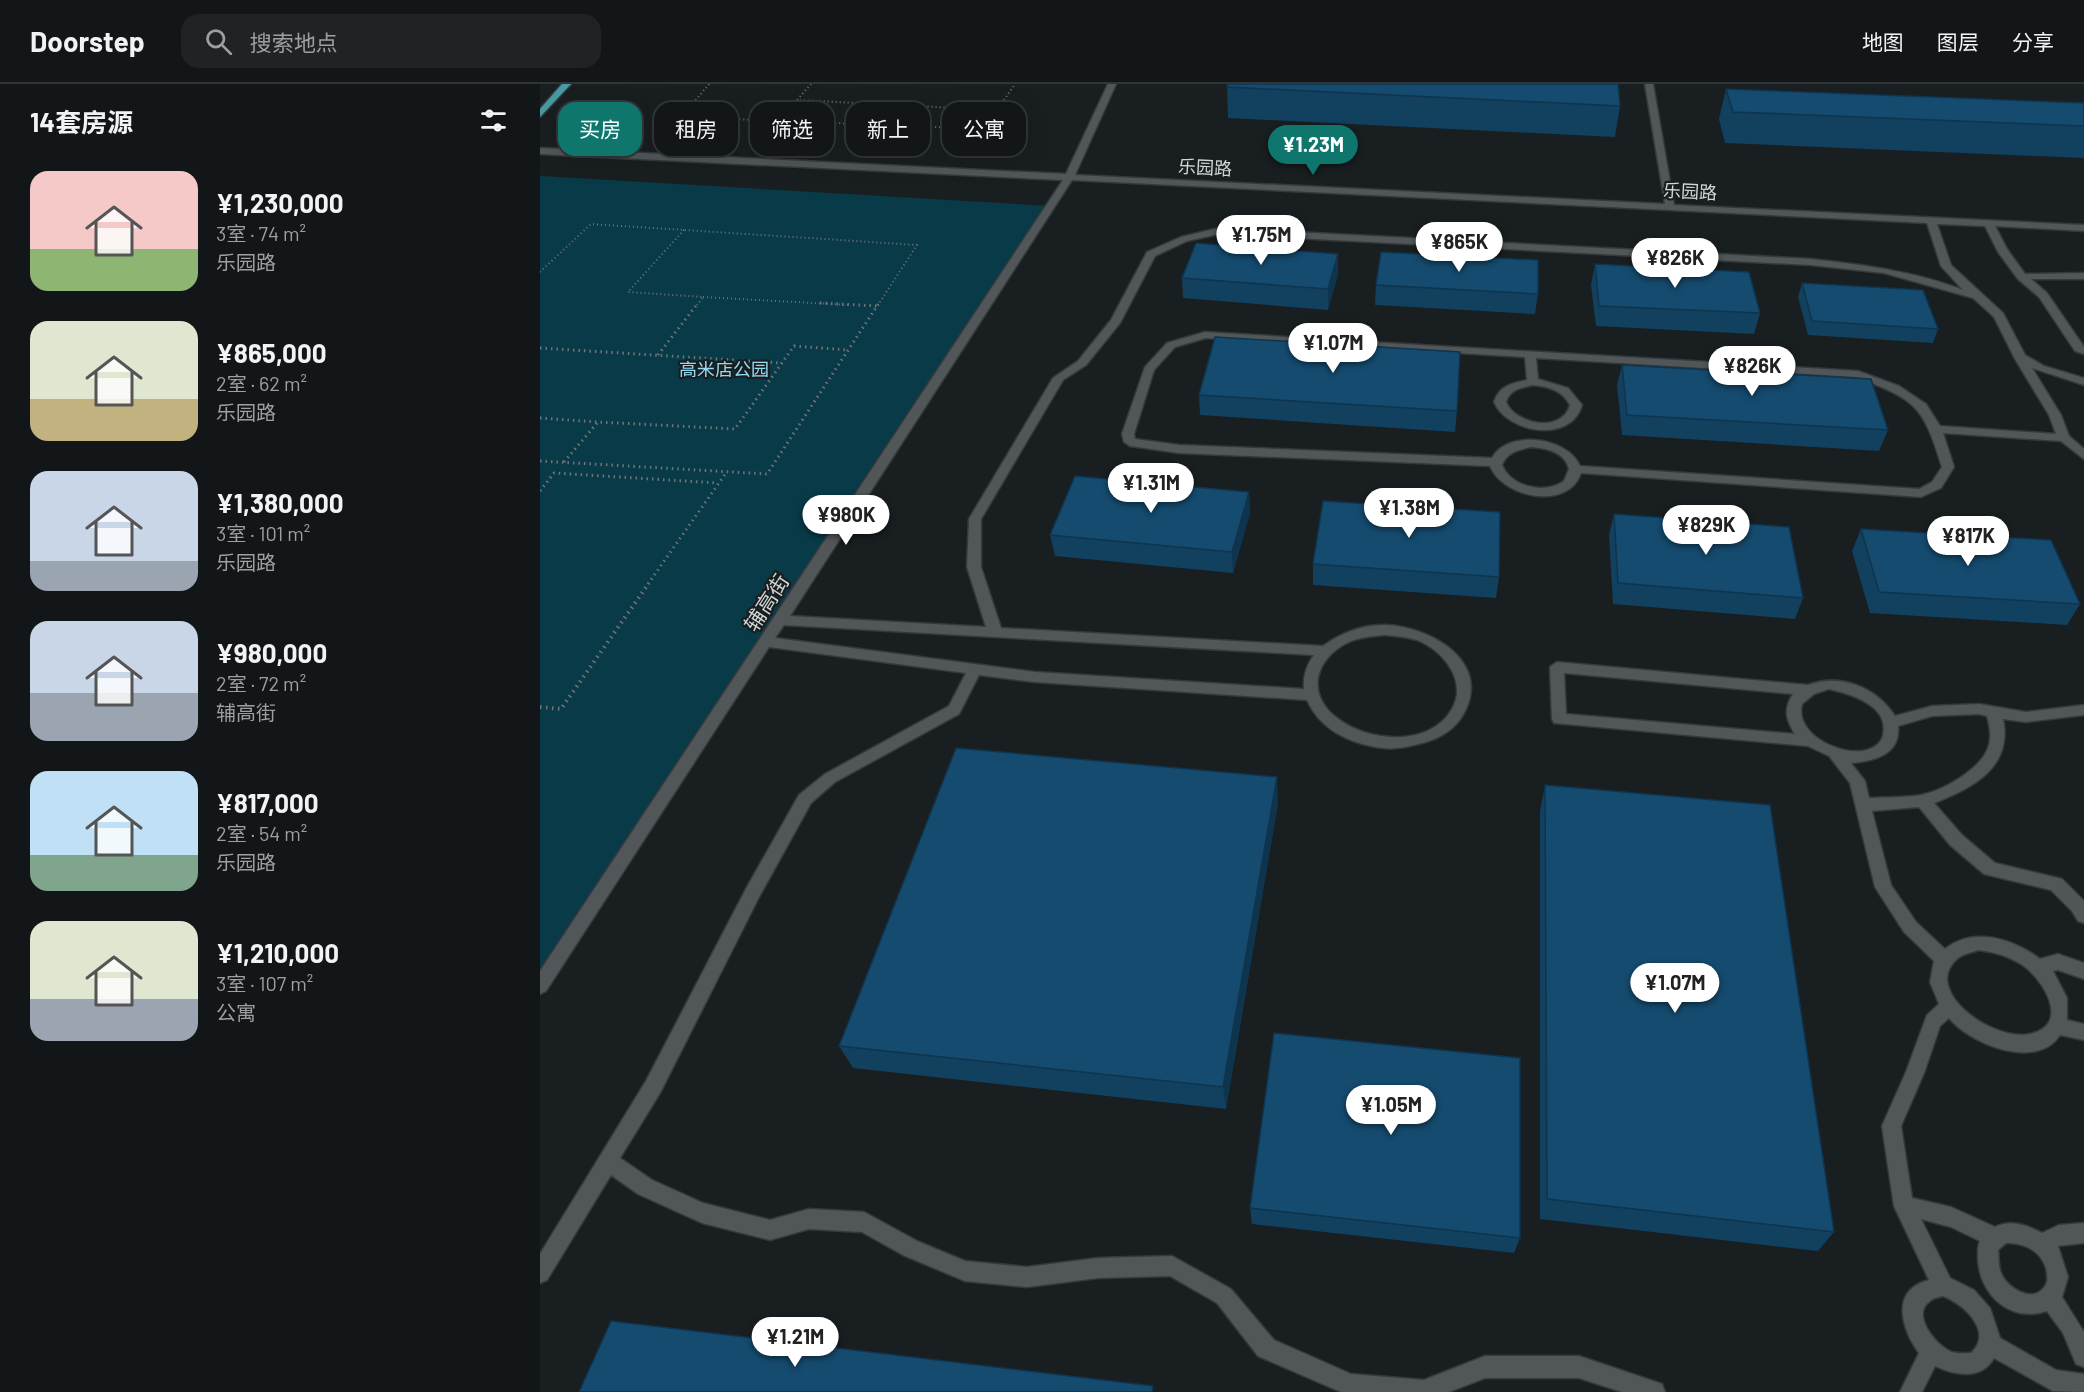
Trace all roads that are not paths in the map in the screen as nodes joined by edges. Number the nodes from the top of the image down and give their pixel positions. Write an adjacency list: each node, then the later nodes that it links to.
1 (567, 84): 4 (main road)
2 (1112, 84): 6 (street, 辅高街)
3 (1649, 84): 7 (street)
4 (540, 114)
5 (540, 151): 6 (street, 乐园路)
6 (1069, 178): 7 (street, 乐园路); 26 (street, 辅高街)
7 (1670, 208): 8 (street, 乐园路)
8 (1931, 220): 9 (street, 乐园路); 13 (street)
9 (1988, 223): 10 (street, 乐园路); 12 (street)
10 (2084, 228)
11 (2084, 276): 12 (street)
12 (2022, 277): 14 (street)
13 (1999, 315): 16 (street); 27 (street)
14 (2084, 351)
15 (1530, 353): 17 (street); 20 (street); 24 (street)
16 (2020, 357): 18 (street); 21 (street)
17 (1533, 382): 19 (street); 19 (street)
18 (2084, 382)
19 (1538, 427): 22 (street)
20 (1936, 429): 21 (street); 25 (street)
21 (2064, 438): 23 (street)
22 (1539, 444): 24 (street); 25 (street)
23 (2084, 455)
24 (1496, 462): 25 (street)
25 (1576, 469)
26 (780, 621): 27 (street); 28 (street, 辅高街)
27 (995, 632): 29 (street)
28 (765, 642): 30 (street); 44 (street, 辅高街)
29 (1324, 651): 32 (street); 32 (street)
30 (975, 669): 32 (street); 48 (street)
31 (1807, 690): 35 (street); 36 (street); 36 (street)
32 (1312, 695)
33 (2084, 710): 34 (street)
34 (1994, 712): 35 (street); 38 (street)
35 (1892, 722): 37 (street)
36 (1811, 741): 37 (street)
37 (1835, 754): 39 (street)
38 (1923, 801): 39 (street); 40 (street)
39 (1862, 805): 41 (street)
40 (2084, 916)
41 (1944, 959): 42 (street); 45 (street)
42 (2038, 967): 43 (street); 46 (street)
43 (2084, 970)
44 (540, 986)
45 (1949, 1006): 46 (street); 49 (street)
46 (2058, 1026): 47 (street)
47 (2084, 1032)
48 (609, 1162): 53 (street); 60 (street)
49 (1904, 1206): 51 (street); 54 (street)
50 (2084, 1233): 52 (street)
51 (1995, 1238): 52 (street); 55 (street)
52 (2042, 1243): 55 (street)
53 (540, 1273)
54 (1944, 1286): 56 (street); 57 (street)
55 (2053, 1302): 58 (street)
56 (1990, 1344): 57 (street); 59 (street)
57 (1931, 1351): 61 (street)
58 (2084, 1356)
59 (2084, 1385)
60 (1654, 1392)
61 (1911, 1392)

